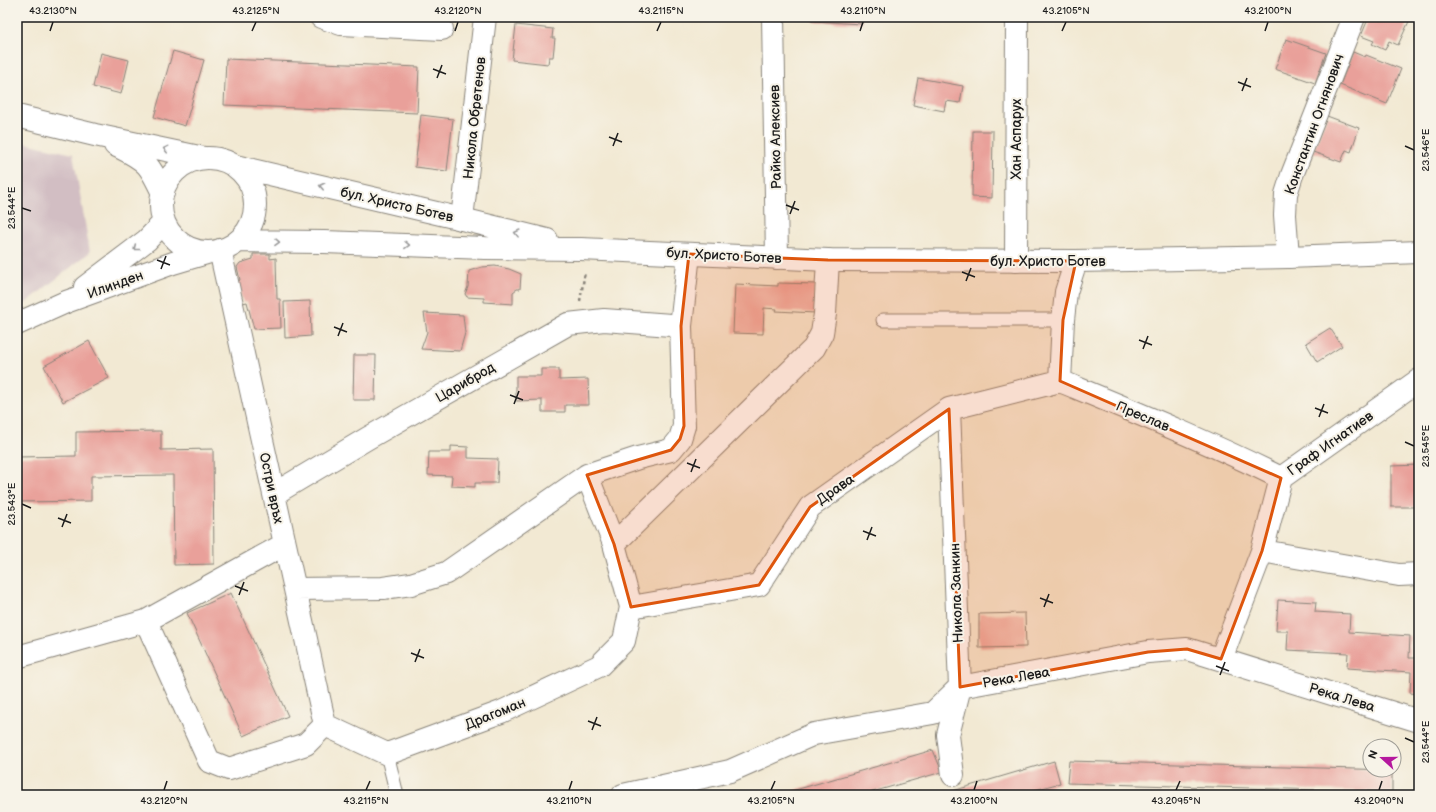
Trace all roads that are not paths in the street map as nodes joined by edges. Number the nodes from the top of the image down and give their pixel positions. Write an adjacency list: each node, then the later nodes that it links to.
1 (321, 17): 6 (street)
2 (485, 17): 12 (street, Никола Обретенов)
3 (773, 17): 19 (street, Райко Алексиев)
4 (1016, 17): 22 (street, Хан Аспарух)
5 (1354, 17): 18 (street, Константин Огнянович)
6 (442, 29)
7 (17, 116): 8 (street)
8 (95, 135): 9 (street, one-way to 8); 11 (street)
9 (204, 158): 10 (street); 11 (street)
10 (235, 166): 12 (street, бул. Христо Ботев, one-way to 10); 14 (street)
11 (163, 193): 13 (street)
12 (462, 219): 15 (street, бул. Христо Ботев, one-way to 12)
13 (164, 222): 14 (street); 23 (street, Илинден, one-way to 23)
14 (223, 248): 15 (street, бул. Христо Ботев, one-way to 15); 23 (street, Илинден); 33 (street, Остри връх)
15 (585, 249): 17 (street, бул. Христо Ботев)
16 (1419, 252): 18 (street, бул. Христо Ботев)
17 (689, 254): 19 (street, бул. Христо Ботев); 31 (street)
18 (1288, 257): 21 (street, бул. Христо Ботев)
19 (776, 258): 20 (street, бул. Христо Ботев)
20 (828, 260): 22 (street, бул. Христо Ботев); 35 (street)
21 (1076, 261): 22 (street, бул. Христо Ботев); 25 (street)
22 (1016, 262)
23 (66, 302): 26 (street, Илинден)
24 (883, 320): 25 (lane)
25 (1063, 320): 29 (street)
26 (17, 324)
27 (671, 325): 33 (street, Цариброд)
28 (1419, 380): 32 (street, Граф Игнатиев)
29 (1060, 381): 30 (street, Драва); 32 (street, Преслав)
30 (949, 409): 39 (street, Драва); 43 (street, Никола Занкин)
31 (587, 475): 35 (street); 38 (street)
32 (1281, 478): 36 (street, Граф Игнатиев)
33 (274, 494): 34 (street, Остри връх)
34 (285, 544): 38 (street, Остри връх); 40 (street)
35 (614, 544): 39 (street)
36 (1262, 550): 37 (street); 42 (street, Граф Игнатиев)
37 (1419, 574)
38 (295, 589): 45 (street, Остри връх)
39 (631, 607): 46 (street, Драгоман)
40 (146, 621): 41 (street); 45 (street)
41 (17, 657)
42 (1221, 659): 43 (street, Река Лева); 44 (street, Река Лева)
43 (960, 687): 47 (street, Никола Занкин); 49 (street)
44 (1419, 721)
45 (325, 725): 46 (street)
46 (387, 754): 48 (lane)
47 (953, 775)
48 (397, 795)
49 (623, 795)

